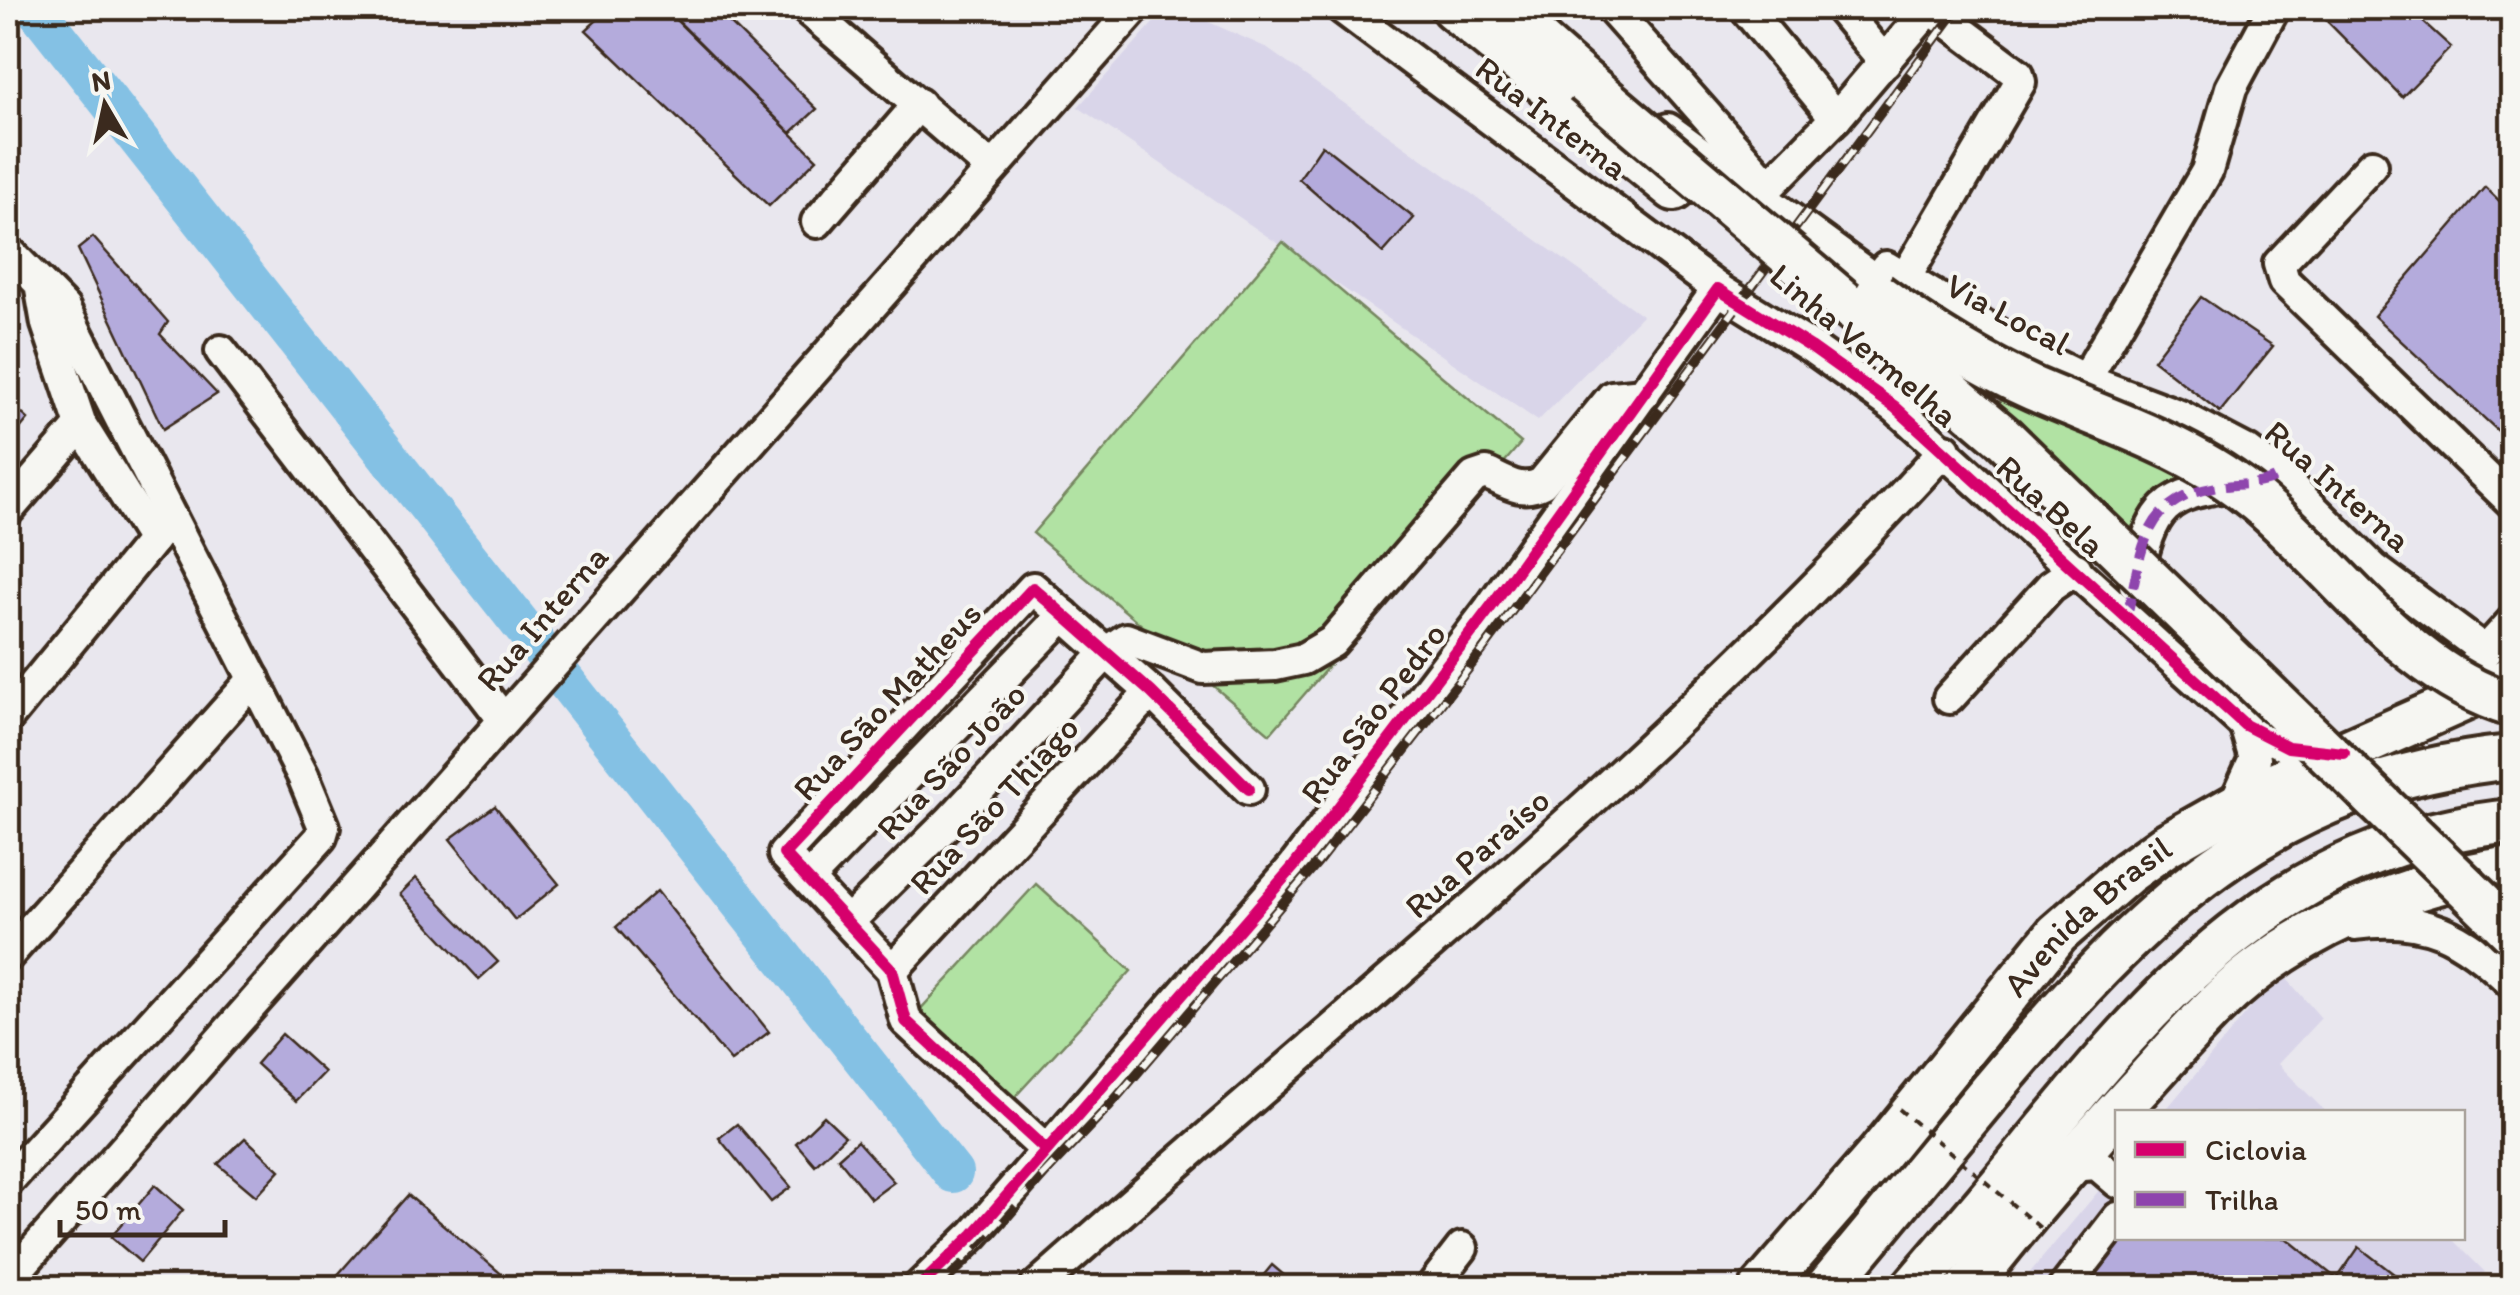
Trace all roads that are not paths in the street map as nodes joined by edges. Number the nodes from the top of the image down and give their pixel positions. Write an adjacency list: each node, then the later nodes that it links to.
1 (806, 8): 14 (street)
2 (1135, 8): 17 (street, Rua Interna)
3 (1342, 8): 23 (street, Rua Interna)
4 (1453, 8): 58 (highway, Linha Vermelha)
5 (1501, 8): 13 (highway, Linha Vermelha)
6 (1518, 8): 29 (street, Via Local)
7 (1612, 8): 18 (street, Rua Interna)
8 (1745, 8): 15 (street)
9 (1840, 8): 12 (street)
10 (1930, 8): 12 (street); 21 (street)
11 (2274, 8): 25 (street)
12 (1885, 62): 15 (street)
13 (1585, 82): 42 (highway, bridge); 56 (highway, Linha Vermelha, bridge)
14 (918, 104): 17 (street); 19 (street)
15 (1836, 118): 18 (street)
16 (2372, 165): 30 (street)
17 (990, 167): 44 (street, Rua Interna)
18 (1770, 185): 21 (street, Rua Interna)
19 (818, 222)
20 (8, 251): 22 (street)
21 (1904, 280): 25 (street, Rua Interna)
22 (40, 284): 27 (street); 32 (street)
23 (1718, 290): 26 (street, Rua São Pedro); 28 (street, Rua Bela)
24 (221, 351): 44 (street)
25 (2085, 380): 29 (street, Rua Interna)
26 (1644, 394): 37 (street); 63 (street, Rua São Pedro)
27 (81, 425): 31 (street); 32 (street)
28 (1945, 450): 33 (street, Rua Bela); 72 (street, Rua Paraíso)
29 (2265, 479): 35 (street); 38 (street, Rua Interna)
30 (2512, 502)
31 (8, 510)
32 (162, 529): 39 (street); 43 (street)
33 (2076, 569): 35 (street, Rua Bela); 41 (street)
34 (1064, 615): 37 (street); 53 (street); 53 (street, Rua São Matheus)
35 (2127, 616): 45 (street, Rua Bela)
36 (2512, 622): 38 (street)
37 (1107, 652): 40 (street); 54 (street, Rua São João)
38 (2489, 666): 46 (highway, Avenida Brasil)
39 (254, 680): 57 (street); 67 (street)
40 (1151, 692): 48 (street); 59 (street, Rua São Thiago)
41 (1949, 698)
42 (2512, 705)
43 (8, 717)
44 (503, 719): 70 (street, Rua Interna)
45 (2245, 725): 46 (street, Rua Bela); 49 (street)
46 (2344, 753): 49 (highway, Avenida Brasil)
47 (2512, 757): 52 (highway, Avenida Brasil)
48 (1250, 789)
49 (2234, 806): 64 (highway, Avenida Brasil)
50 (2512, 822): 76 (highway)
51 (2512, 868): 55 (highway)
52 (2204, 872): 64 (highway); 75 (highway, Avenida Brasil)
53 (808, 879): 54 (street)
54 (848, 922): 59 (street)
55 (2322, 928): 60 (street); 61 (highway)
56 (2512, 932)
57 (8, 954)
58 (2512, 957)
59 (892, 970): 63 (street)
60 (2512, 983)
61 (2120, 1110)
62 (2115, 1116): 65 (highway)
63 (1046, 1150): 71 (street, Rua São Pedro)
64 (1878, 1155): 74 (highway, Avenida Brasil)
65 (2069, 1166): 66 (street); 77 (highway)
66 (2115, 1179)
67 (8, 1181)
68 (2115, 1222): 78 (street)
69 (1462, 1248): 73 (street)
70 (8, 1280)
71 (918, 1288)
72 (1035, 1288)
73 (1432, 1288)
74 (1762, 1288)
75 (1827, 1288)
76 (1913, 1288)
77 (1968, 1288)
78 (2064, 1288)

